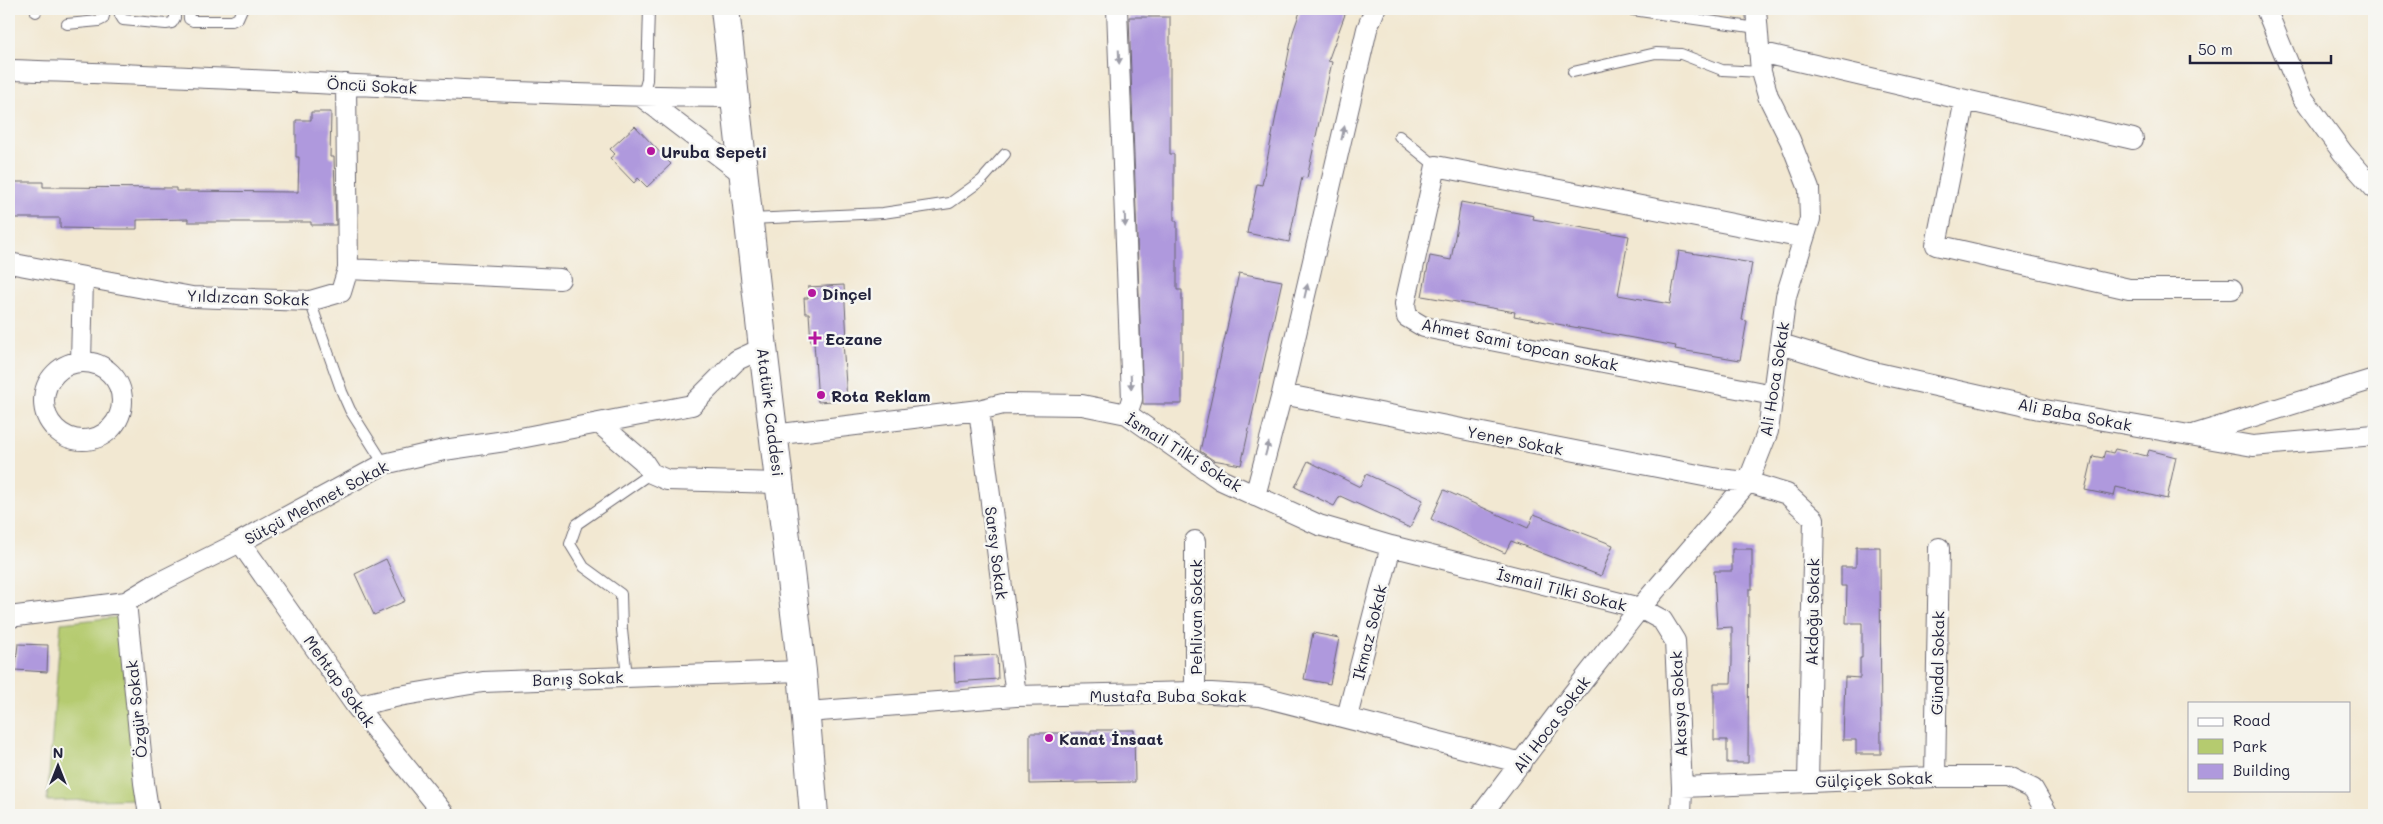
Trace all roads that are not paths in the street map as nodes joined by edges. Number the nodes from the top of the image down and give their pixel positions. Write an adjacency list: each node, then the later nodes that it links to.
1 (106, 9): 13 (lane)
2 (119, 9): 3 (lane)
3 (175, 9)
4 (188, 9): 5 (lane)
5 (242, 9)
6 (649, 9): 19 (lane)
7 (724, 9): 20 (street, Atatürk Caddesi)
8 (1117, 9): 43 (street, one-way to 43)
9 (1375, 9): 40 (street, one-way to 9)
10 (1626, 9): 12 (lane)
11 (2266, 9): 27 (street)
12 (1756, 19): 14 (street, Ali Hoca Sokak)
13 (67, 24)
14 (1759, 52): 17 (street, Ali Hoca Sokak); 21 (street)
15 (9, 70): 18 (street, Öncü Sokak)
16 (1573, 72): 17 (lane)
17 (1761, 72): 29 (street, Ali Hoca Sokak)
18 (346, 84): 19 (street, Öncü Sokak); 31 (street, Yıldızcan Sokak)
19 (642, 97): 20 (street, Öncü Sokak); 26 (street)
20 (734, 97): 26 (street, Atatürk Caddesi)
21 (1965, 100): 23 (street); 34 (street)
22 (1399, 136): 25 (lane)
23 (2132, 139)
24 (1005, 154): 28 (lane)
25 (1436, 166): 29 (street); 41 (street, Ahmet Sami topcan sokak)
26 (743, 174): 28 (street, Atatürk Caddesi)
27 (2374, 188)
28 (748, 219): 37 (street, Atatürk Caddesi)
29 (1804, 238): 36 (street, Ali Hoca Sokak)
30 (9, 263): 32 (street, Yıldızcan Sokak)
31 (348, 269): 33 (street); 35 (street, Yıldızcan Sokak)
32 (83, 278): 35 (street, Yıldızcan Sokak); 38 (street)
33 (560, 279)
34 (2232, 289)
35 (310, 302): 48 (lane)
36 (1780, 344): 41 (street, Ali Hoca Sokak); 47 (street, Ali Baba Sokak)
37 (763, 348): 44 (street, Sütçü Mehmet Sokak); 45 (street, Atatürk Caddesi)
38 (81, 362)
39 (2374, 379): 47 (street)
40 (1282, 394): 50 (street, Yener Sokak); 52 (street, one-way to 40)
41 (1773, 395): 50 (street, Ali Hoca Sokak)
42 (979, 410): 43 (street, İsmail Tilki Sokak); 45 (street, İsmail Tilki Sokak); 63 (street, Sarsy Sokak)
43 (1127, 414): 52 (street, İsmail Tilki Sokak)
44 (600, 424): 48 (street, Sütçü Mehmet Sokak); 49 (street)
45 (773, 435): 51 (street, Atatürk Caddesi)
46 (2374, 435): 47 (street, Ali Baba Sokak)
47 (2192, 436)
48 (384, 464): 54 (street, Sütçü Mehmet Sokak)
49 (651, 474): 51 (street); 61 (lane)
50 (1748, 482): 58 (street, Ali Hoca Sokak); 69 (street, Akdoğu Sokak)
51 (779, 483): 60 (street, Atatürk Caddesi)
52 (1255, 496): 55 (street, İsmail Tilki Sokak)
53 (1195, 541): 62 (street, Pehlivan Sokak)
54 (240, 542): 57 (street, Sütçü Mehmet Sokak); 64 (street, Mehtap Sokak)
55 (1391, 546): 58 (street, İsmail Tilki Sokak); 66 (street, Ikmaz Sokak)
56 (1939, 548): 68 (street, Gündal Sokak)
57 (126, 602): 59 (street, Sütçü Mehmet Sokak); 71 (street, Özgür Sokak)
58 (1640, 608): 67 (street, Ali Hoca Sokak); 70 (street, Akasya Sokak)
59 (9, 616)
60 (802, 671): 61 (street, Barış Sokak); 65 (street, Atatürk Caddesi)
61 (627, 677): 64 (street, Barış Sokak)
62 (1196, 692): 63 (street, Mustafa Buba Sokak); 66 (street, Mustafa Buba Sokak)
63 (1016, 696): 65 (street, Mustafa Buba Sokak)
64 (356, 706): 72 (street, Mehtap Sokak)
65 (807, 712): 73 (street, Atatürk Caddesi)
66 (1347, 717): 67 (street, Mustafa Buba Sokak)
67 (1522, 763): 74 (street, Ali Hoca Sokak)
68 (1935, 777): 69 (street, Gülçiçek Sokak); 76 (street, Gülçiçek Sokak)
69 (1808, 782): 70 (street, Gülçiçek Sokak)
70 (1682, 787): 75 (street, Akasya Sokak)
71 (149, 815)
72 (445, 815)
73 (814, 815)
74 (1481, 815)
75 (1681, 815)
76 (2048, 815)

